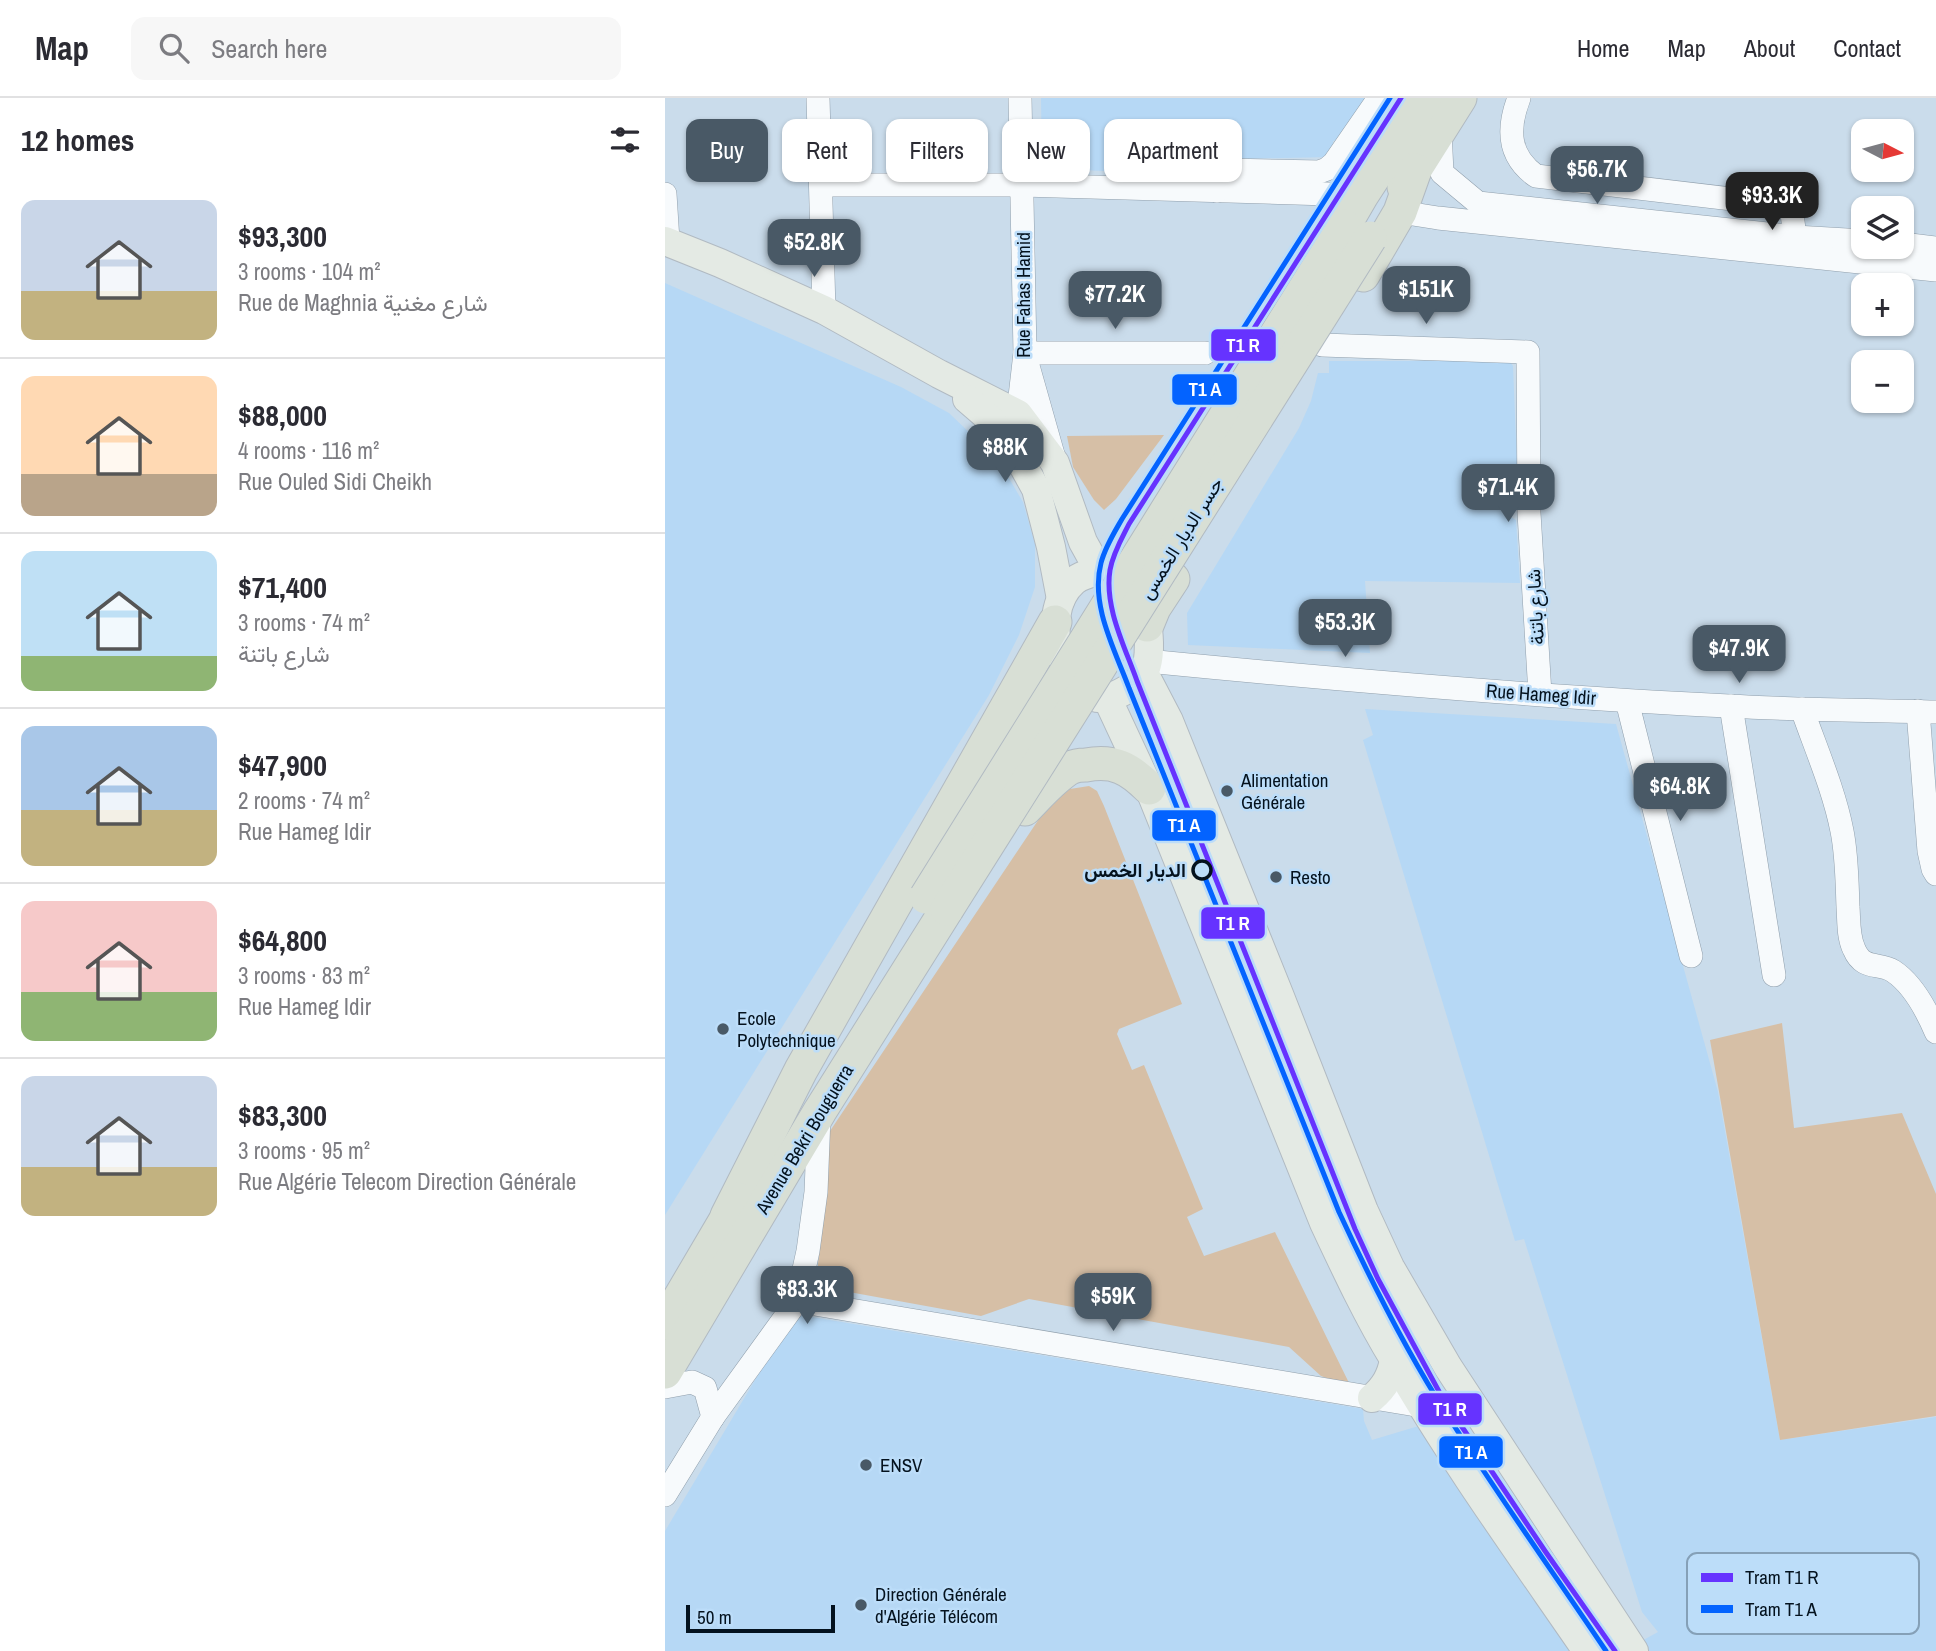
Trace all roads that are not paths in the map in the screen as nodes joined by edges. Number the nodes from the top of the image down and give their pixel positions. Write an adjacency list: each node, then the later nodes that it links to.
1 (818, 98): 9 (street)
2 (1020, 98): 10 (street, Rue Fahas Hamid)
3 (1379, 98): 11 (street)
4 (1425, 98): 13 (highway)
5 (1460, 98): 7 (highway)
6 (1519, 98): 19 (street)
7 (1440, 130): 8 (highway); 19 (street)
8 (1415, 170): 14 (highway); 15 (highway)
9 (821, 185): 10 (street); 22 (street)
10 (1023, 185): 11 (street); 24 (street, Rue Fahas Hamid)
11 (1217, 191): 13 (street)
12 (665, 194): 16 (street)
13 (1362, 195): 15 (highway)
14 (1400, 212): 19 (street); 23 (highway)
15 (1357, 232): 43 (highway, جسر الديار الخمس, bridge)
16 (666, 241): 22 (main road)
17 (1851, 243): 19 (street)
18 (1914, 245): 20 (street)
19 (1794, 246): 21 (street)
20 (1936, 248)
21 (1936, 270)
22 (824, 310): 26 (main road)
23 (1322, 345): 32 (highway); 34 (street, شارع باتنة)
24 (1025, 353): 25 (street); 27 (street, Rue Fahas Hamid); 28 (street)
25 (1205, 353)
26 (939, 374): 27 (main road); 29 (main road)
27 (1018, 414): 28 (main road); 29 (street, Rue Fahas Hamid)
28 (1055, 463): 30 (main road)
29 (1036, 489): 31 (main road)
30 (1099, 570): 31 (main road); 32 (main road)
31 (1058, 610): 35 (main road); 49 (highway)
32 (1147, 625): 33 (main road)
33 (1145, 667): 34 (street, Rue Hameg Idir); 35 (main road); 60 (main road)
34 (1540, 694): 36 (street, Rue Hameg Idir)
35 (1101, 698): 40 (main road); 41 (highway)
36 (1627, 701): 37 (street, Rue Hameg Idir); 44 (street)
37 (1731, 706): 38 (street, Rue Hameg Idir); 45 (street)
38 (1802, 709): 39 (street, Rue Hameg Idir); 47 (street)
39 (1927, 711): 42 (street)
40 (1149, 788): 41 (highway); 52 (main road)
41 (1025, 809): 46 (highway)
42 (1936, 874)
43 (936, 903): 46 (highway, Avenue Bekri Bouguerra); 49 (highway, Avenue Bekri Bouguerra)
44 (1692, 956)
45 (1774, 975)
46 (875, 1020): 48 (highway, Avenue Bekri Bouguerra)
47 (1936, 1032)
48 (820, 1111): 50 (street); 53 (highway, Avenue Bekri Bouguerra)
49 (727, 1216): 51 (highway, Avenue Bekri Bouguerra)
50 (797, 1301): 55 (street); 57 (street)
51 (665, 1323)
52 (1394, 1360): 55 (main road); 56 (main road)
53 (665, 1372)
54 (665, 1387): 57 (street)
55 (1372, 1398): 56 (street)
56 (1422, 1406): 59 (main road)
57 (713, 1417): 58 (street)
58 (665, 1495)
59 (1587, 1651)
60 (1634, 1651)

